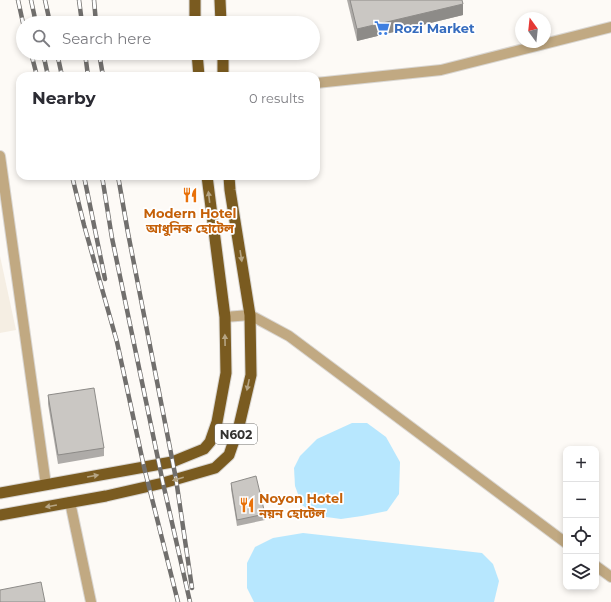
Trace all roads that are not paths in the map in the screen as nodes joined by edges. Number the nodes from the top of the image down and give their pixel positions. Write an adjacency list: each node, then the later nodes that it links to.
1 (195, 0): 3 (highway)
2 (220, 0): 4 (highway)
3 (195, 16)
4 (221, 16)
5 (611, 27): 10 (street)
6 (198, 60): 8 (highway)
7 (223, 60): 9 (highway)
8 (199, 72)
9 (223, 72)
10 (320, 83)
11 (0, 156): 16 (street)
12 (208, 180): 15 (highway, N602, one-way to 12)
13 (229, 180): 14 (highway, N602, one-way to 14)
14 (250, 315): 15 (street); 18 (highway, N602, one-way to 18); 20 (street)
15 (225, 317): 16 (highway, N602, one-way to 15)
16 (46, 485): 17 (highway, N602)
17 (0, 493)
18 (70, 502): 19 (highway, N602, one-way to 19); 23 (street)
19 (0, 515)
20 (563, 541)
21 (599, 568): 22 (street)
22 (611, 577)
23 (91, 602)

